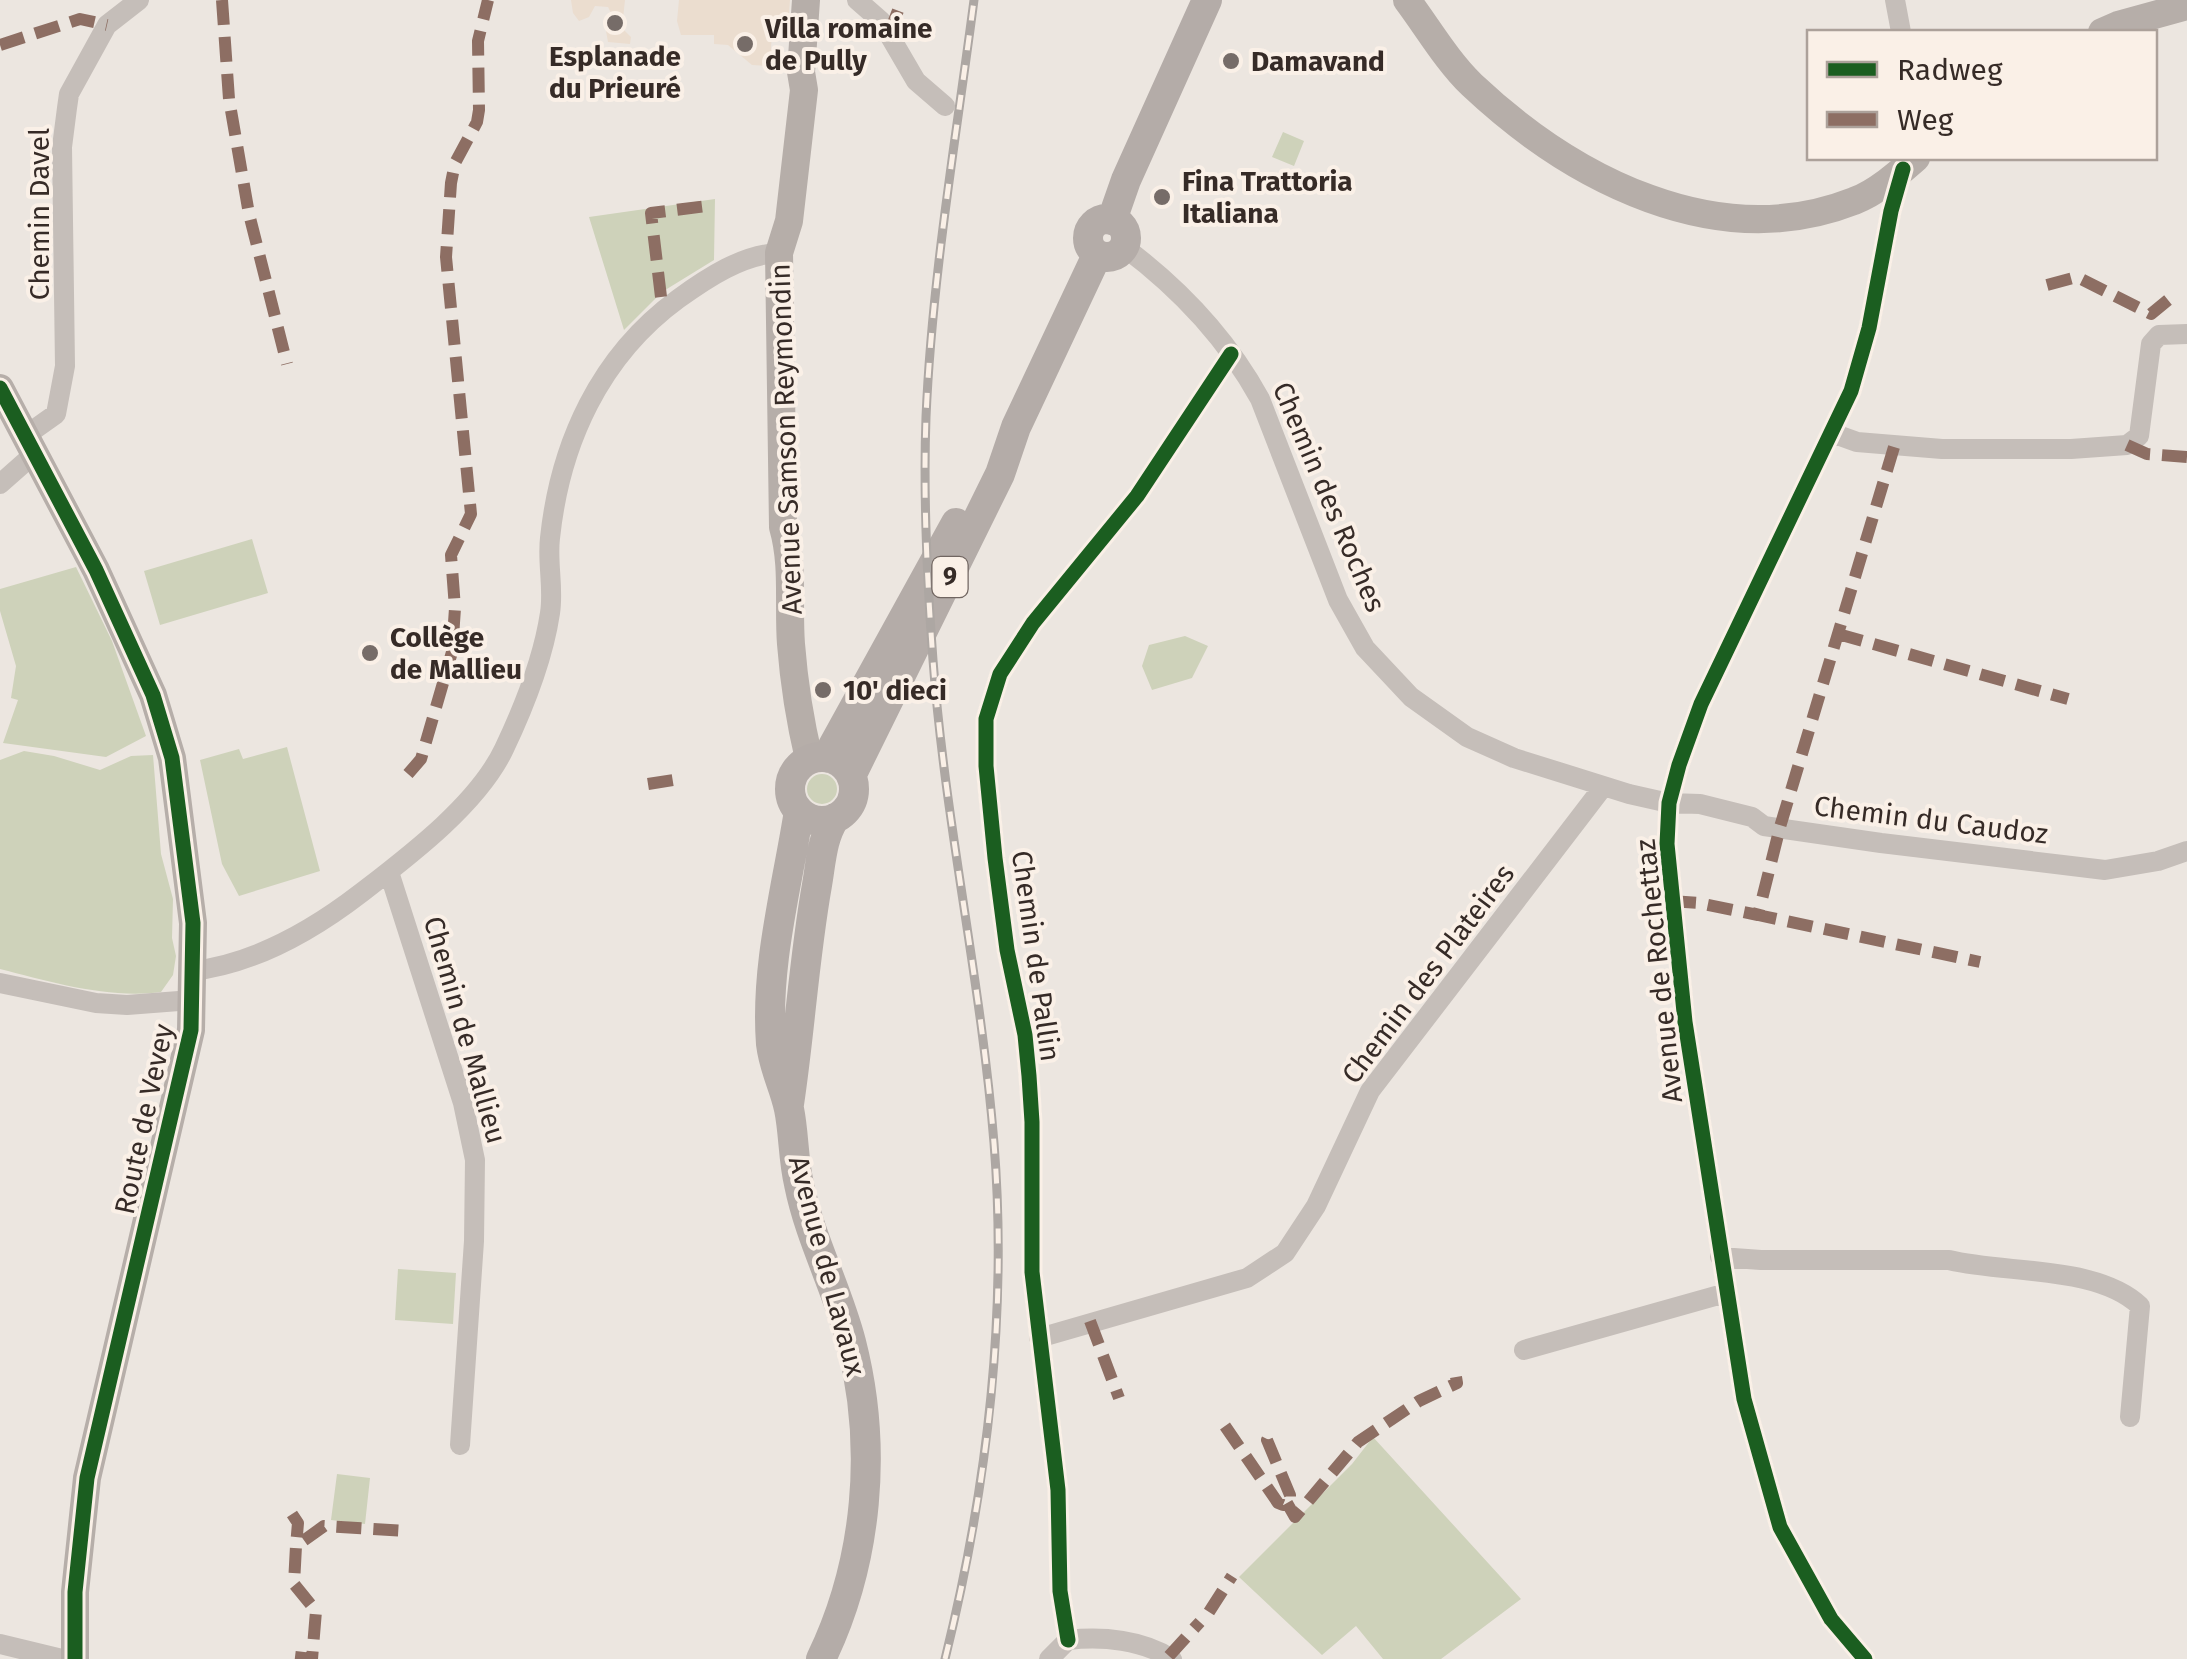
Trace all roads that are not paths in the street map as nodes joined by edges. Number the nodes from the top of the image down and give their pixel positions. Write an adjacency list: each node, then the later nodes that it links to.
1 (138, 0): 18 (street, Chemin Davel)
2 (806, 0): 13 (street, Avenue Samson Reymondin)
3 (858, 0): 10 (street)
4 (1207, 0): 12 (main road, 9)
5 (1408, 0): 11 (street)
6 (1895, 0): 8 (street)
7 (2187, 6): 9 (street)
8 (1902, 30)
9 (2107, 30)
10 (945, 106)
11 (1910, 163): 17 (street, Avenue de Rochettaz)
12 (1111, 241): 15 (street, Chemin des Roches); 20 (main road, 9)
13 (780, 254): 20 (street, Avenue Samson Reymondin); 26 (street)
14 (2187, 334): 17 (street)
15 (1231, 354): 21 (street, Chemin des Roches); 33 (street, Chemin de Pallin)
16 (0, 388): 18 (street, Route de Vevey)
17 (1832, 432): 22 (street, Avenue de Rochettaz)
18 (30, 445): 19 (street, Chemin Davel); 27 (street, Route de Vevey)
19 (0, 484)
20 (830, 764): 23 (main road); 24 (main road)
21 (1602, 787): 22 (street, Chemin des Roches); 33 (street, Chemin des Plateires)
22 (1669, 804): 25 (street, Chemin du Caudoz); 31 (street, Avenue de Rochettaz)
23 (799, 811): 24 (main road); 30 (main road, Avenue de Lavaux)
24 (835, 818): 30 (main road, Avenue de Lavaux)
25 (2187, 851)
26 (389, 872): 27 (street); 36 (street, Chemin de Mallieu)
27 (192, 971): 29 (street, Route de Vevey)
28 (0, 984): 29 (street)
29 (192, 1000): 41 (street, Route de Vevey)
30 (788, 1106): 37 (main road, Avenue de Lavaux)
31 (1720, 1256): 32 (street, Avenue de Rochettaz); 35 (street)
32 (1726, 1293): 34 (street); 46 (street, Avenue de Rochettaz)
33 (1039, 1338): 38 (street, Chemin de Pallin)
34 (1524, 1350)
35 (2130, 1417)
36 (460, 1445)
37 (838, 1624): 42 (main road, Avenue de Lavaux); 43 (street)
38 (1068, 1640): 44 (street); 45 (street)
39 (0, 1644): 40 (street)
40 (62, 1659)
41 (75, 1659)
42 (820, 1659)
43 (842, 1659)
44 (1049, 1659)
45 (1172, 1659)
46 (1866, 1659)

